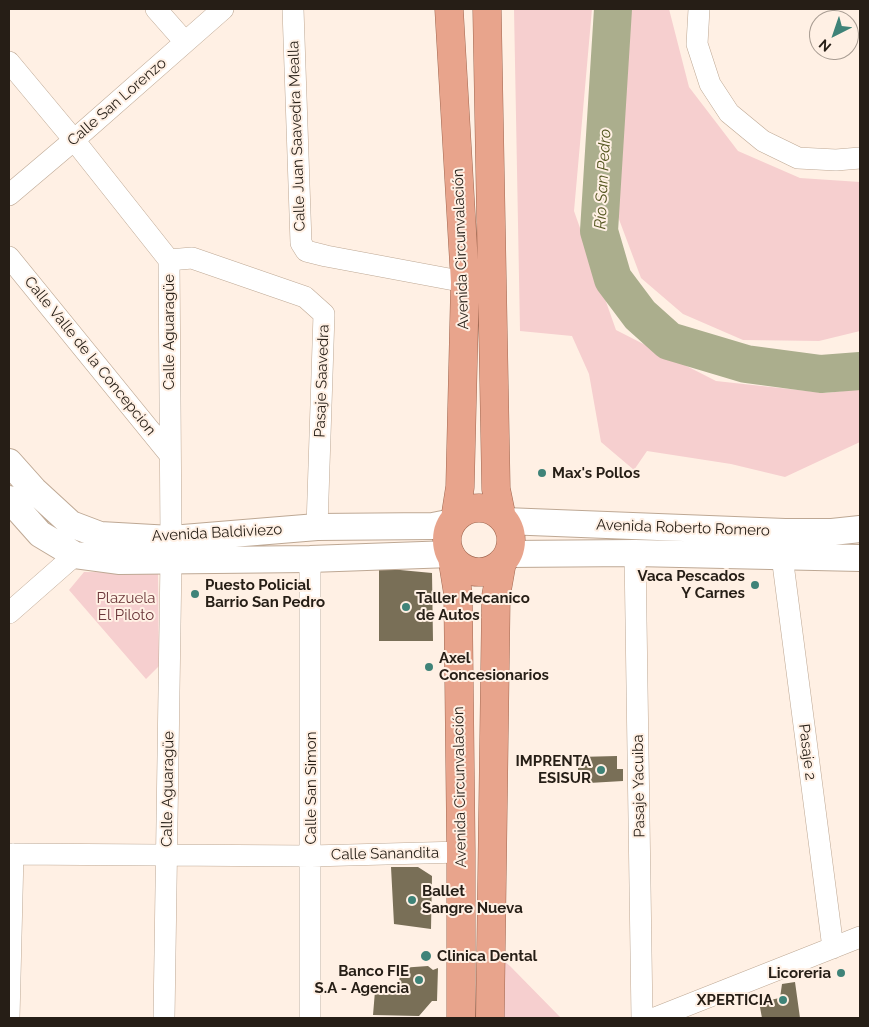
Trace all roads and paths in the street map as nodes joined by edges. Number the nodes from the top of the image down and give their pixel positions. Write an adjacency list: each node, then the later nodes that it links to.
1 (156, 9): 7 (street)
2 (223, 9): 7 (street, Calle San Lorenzo)
3 (293, 9): 14 (street, Calle Juan Saavedra Mealla)
4 (449, 9): 14 (highway, Avenida Circunvalación)
5 (487, 9): 19 (highway, Avenida Circunvalación)
6 (699, 9): 10 (street)
7 (185, 42): 9 (street, Calle San Lorenzo)
8 (9, 62): 9 (street, Calle Aguaragüe)
9 (74, 140): 11 (street, Calle San Lorenzo); 13 (street, Calle Aguaragüe)
10 (860, 158)
11 (9, 195)
12 (9, 257): 15 (street, Calle Valle de la Concepcion)
13 (169, 260): 15 (street, Calle Aguaragüe); 20 (street, Pasaje Saavedra)
14 (465, 282): 18 (highway, Avenida Circunvalación)
15 (170, 454): 22 (street, Calle Aguaragüe)
16 (9, 462): 22 (street, Avenida Baldiviezo)
17 (9, 500): 24 (street, Avenida Baldiviezo)
18 (454, 520): 19 (highway); 20 (street, Avenida Baldiviezo); 25 (highway)
19 (504, 520): 21 (street, Avenida Roberto Romero); 27 (highway)
20 (317, 527): 22 (street, Avenida Baldiviezo)
21 (860, 529)
22 (171, 549): 24 (street, Avenida Baldiviezo); 29 (street, Avenida Baldiviezo); 33 (street, Calle Aguaragüe)
23 (635, 553): 26 (street, Avenida Roberto Romero); 27 (street, Avenida Roberto Romero); 42 (street, Pasaje Yacuiba)
24 (75, 555): 30 (street)
25 (451, 555): 27 (highway); 29 (street, Avenida Baldiviezo); 31 (highway, Avenida Circunvalación)
26 (782, 556): 28 (street, Avenida Roberto Romero); 36 (street, Pasaje 2)
27 (505, 558): 41 (highway, Avenida Circunvalación)
28 (860, 558)
29 (310, 559): 34 (street, Calle San Simon)
30 (9, 613)
31 (461, 852): 34 (street, Calle Sanandita); 40 (highway, Avenida Circunvalación)
32 (11, 854): 33 (street, Calle Sanandita); 37 (street)
33 (167, 856): 34 (street, Calle Sanandita); 38 (street, Calle Aguaragüe)
34 (311, 856): 39 (street, Calle San Simon)
35 (860, 937): 36 (street)
36 (832, 948): 43 (street)
37 (9, 1018)
38 (164, 1018)
39 (310, 1018)
40 (461, 1018)
41 (490, 1018)
42 (642, 1018)
43 (655, 1018)

